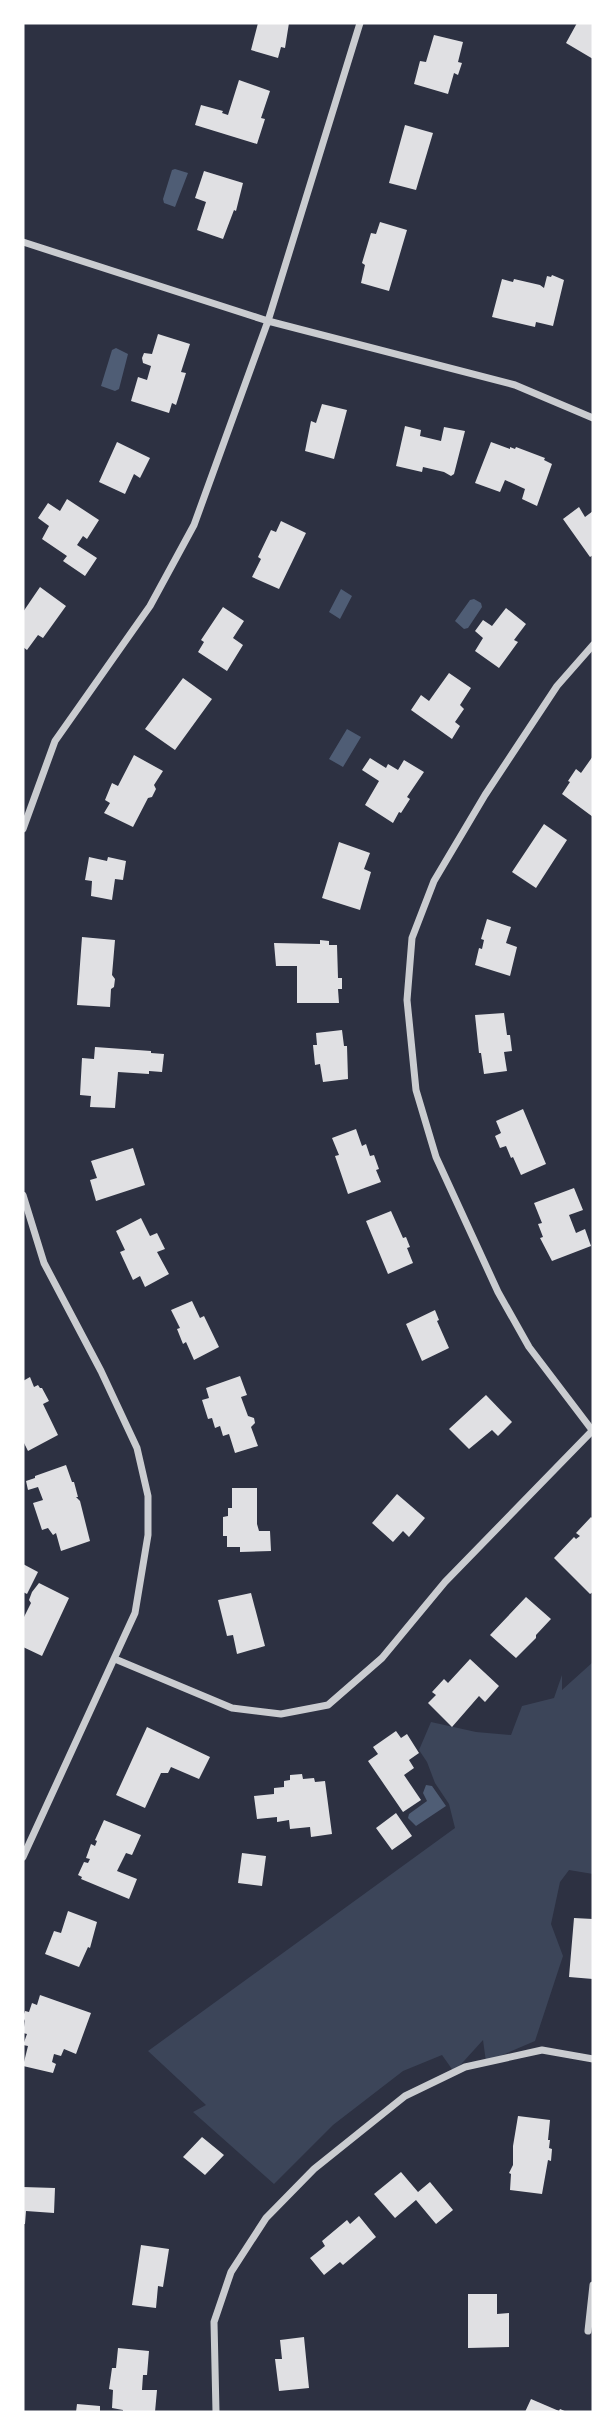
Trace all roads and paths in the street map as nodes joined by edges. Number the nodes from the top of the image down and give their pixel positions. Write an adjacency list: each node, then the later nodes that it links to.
1 (360, 23): 3 (street)
2 (23, 242): 3 (street)
3 (268, 321): 4 (street); 6 (street)
4 (593, 418)
5 (593, 645): 8 (street)
6 (23, 829)
7 (23, 1195): 9 (street)
8 (593, 1430): 9 (street)
9 (115, 1659): 10 (street)
10 (23, 1857)
11 (593, 2059): 14 (street)
12 (593, 2285): 13 (street)
13 (588, 2331)
14 (216, 2412)

